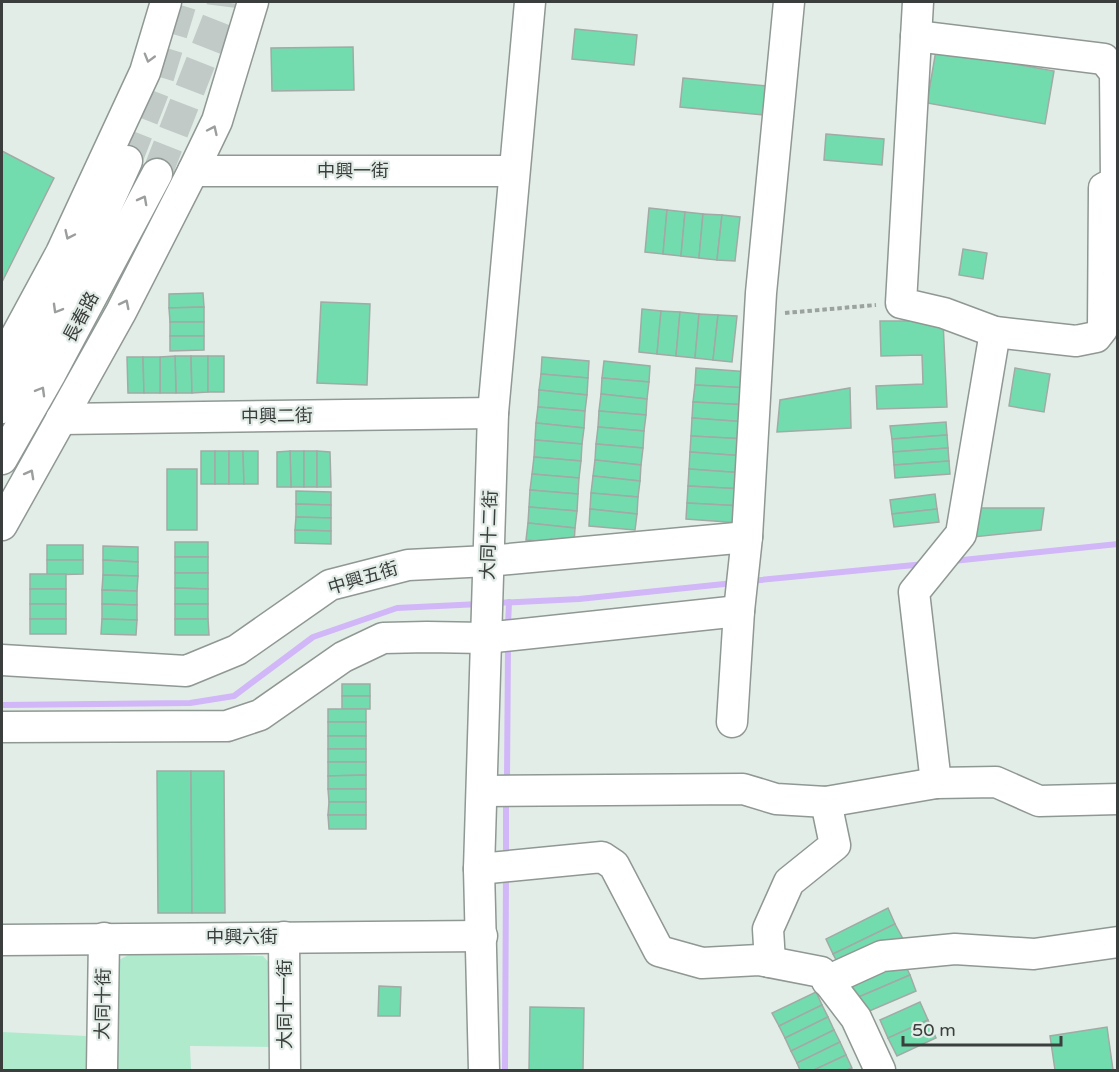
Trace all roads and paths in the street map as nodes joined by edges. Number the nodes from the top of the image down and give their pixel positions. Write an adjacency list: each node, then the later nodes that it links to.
1 (166, 2): 15 (street, one-way to 15)
2 (253, 2): 8 (street, one-way to 2)
3 (530, 2): 9 (street, 大同十二街)
4 (789, 2): 21 (street)
5 (918, 2): 6 (street)
6 (916, 36): 11 (street); 12 (street)
7 (127, 161): 16 (street, 長春路, one-way to 16)
8 (193, 171): 9 (street, 中興一街); 18 (street, one-way to 8)
9 (514, 171): 17 (street, 大同十二街)
10 (157, 174): 19 (street, 長春路, one-way to 10)
11 (1117, 181): 14 (street)
12 (901, 303): 13 (path); 14 (street)
13 (784, 313)
14 (995, 332): 28 (street)
15 (2, 362)
16 (2, 408)
17 (493, 413): 18 (street, 中興二街); 22 (street, 大同十二街)
18 (61, 419): 20 (street, one-way to 18)
19 (2, 459)
20 (2, 525)
21 (746, 544): 22 (street, 中興五街); 23 (street)
22 (488, 562): 24 (street, 大同十二街); 25 (street, 中興五街)
23 (740, 602): 24 (street); 26 (street)
24 (485, 638): 27 (street); 29 (street, 大同十二街)
25 (2, 660)
26 (732, 722)
27 (2, 727)
28 (936, 783): 30 (street); 31 (street)
29 (483, 791): 31 (street); 32 (street, 大同十二街)
30 (1118, 799)
31 (826, 802): 38 (street)
32 (479, 869): 33 (street, 大同十二街); 38 (street)
33 (482, 936): 34 (street, 中興六街); 42 (street, 大同十二街)
34 (284, 937): 35 (street, 中興六街); 41 (street, 大同十一街)
35 (104, 938): 36 (street, 中興六街); 40 (street, 大同十街)
36 (2, 940)
37 (1118, 942): 39 (street)
38 (770, 962): 39 (street)
39 (827, 981): 43 (street)
40 (102, 1071)
41 (285, 1071)
42 (484, 1071)
43 (880, 1071)

